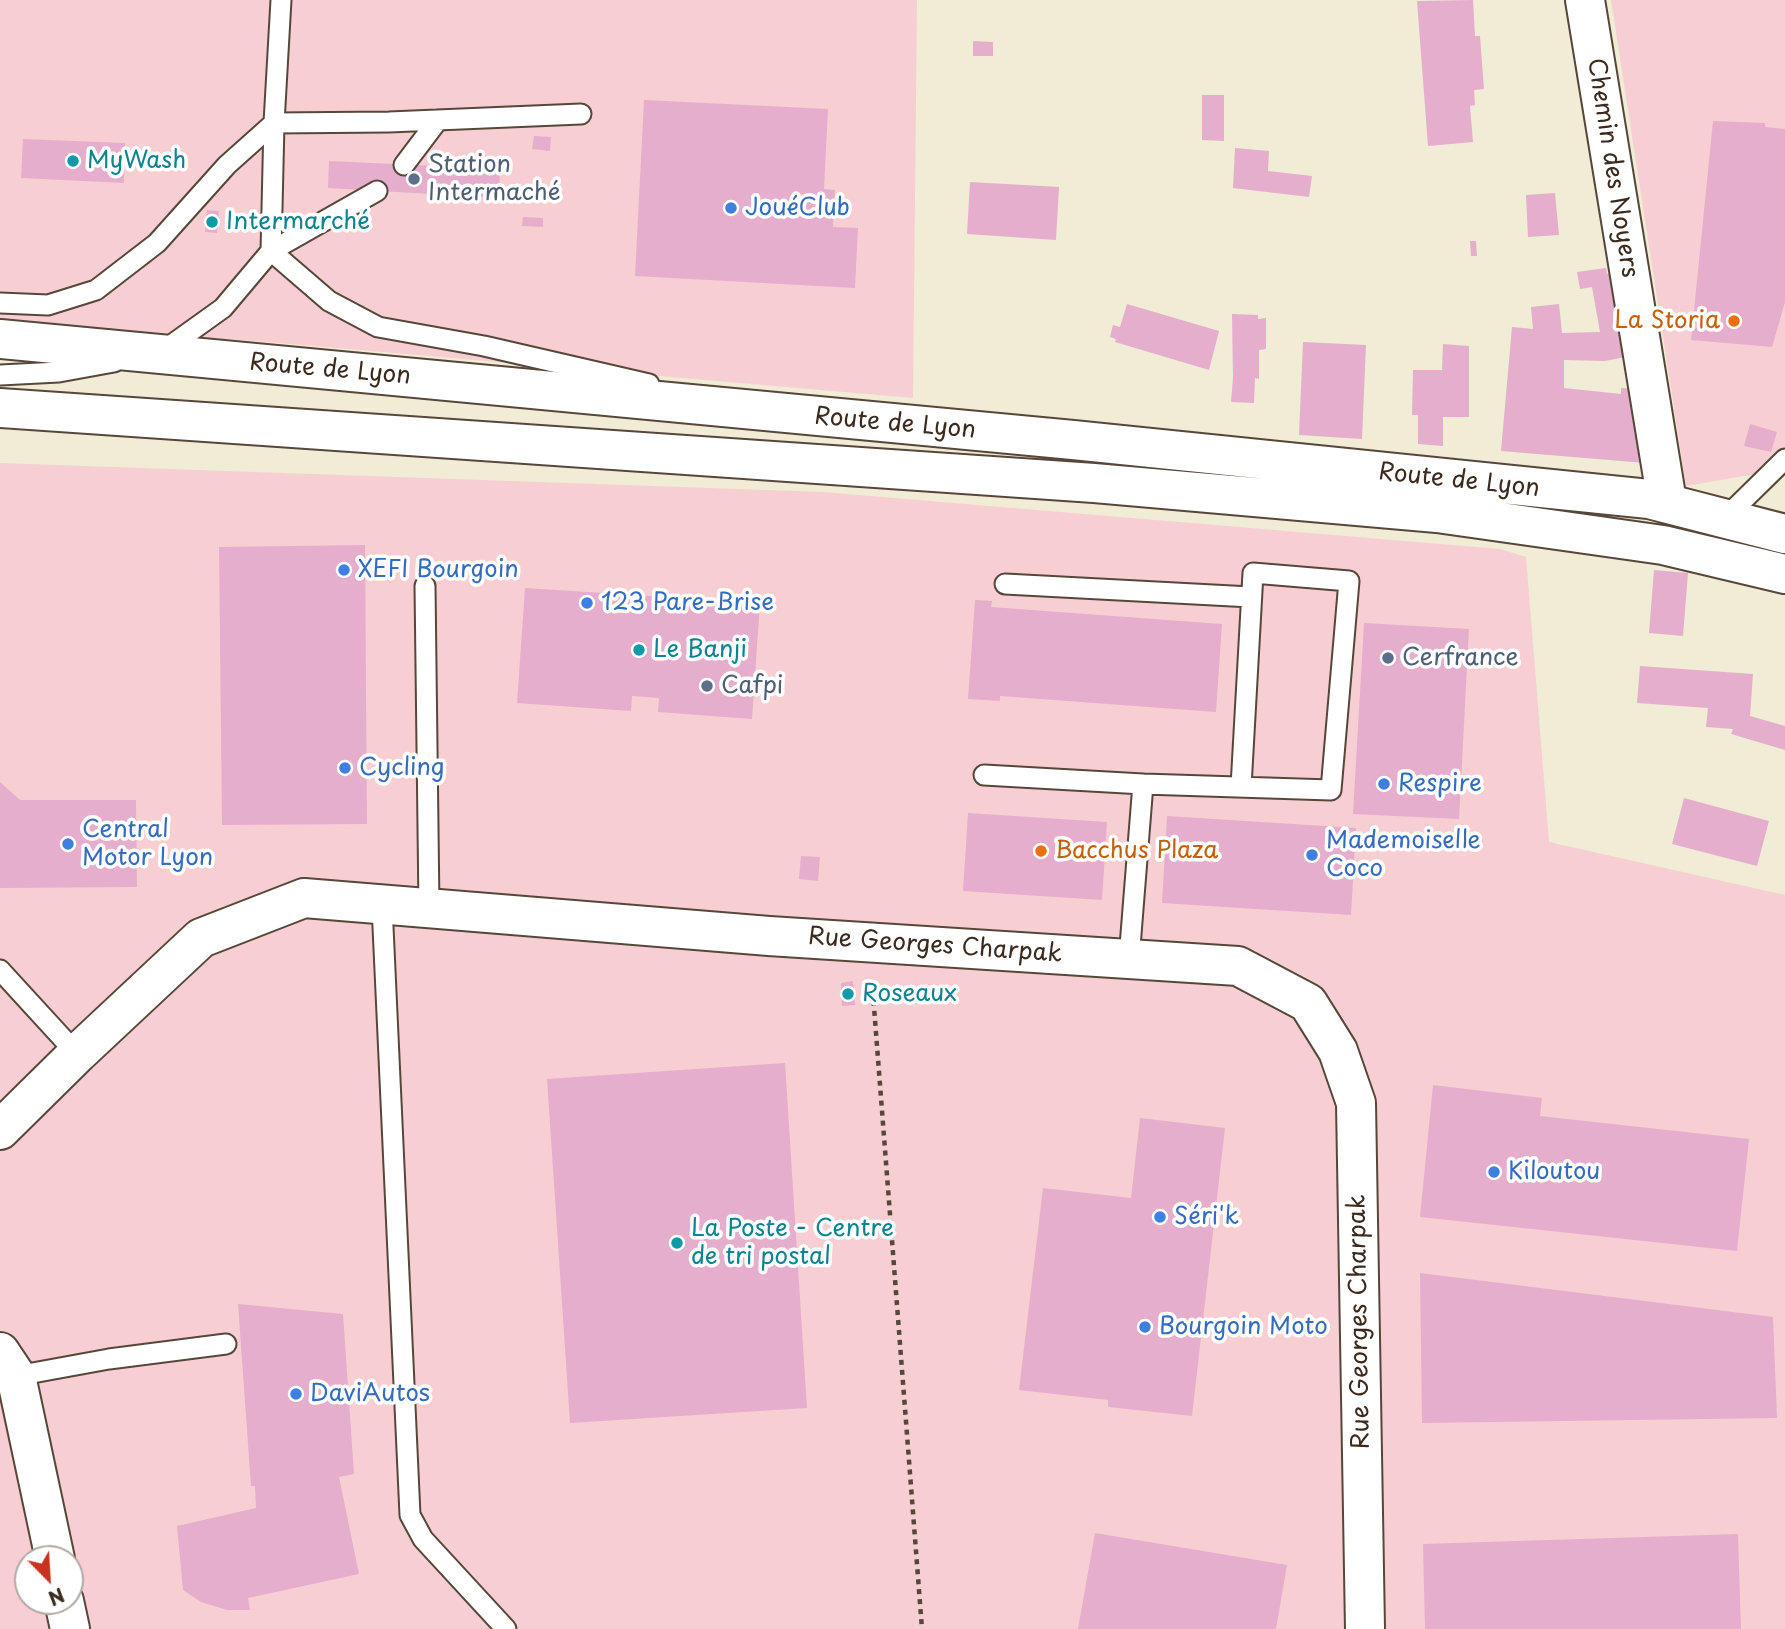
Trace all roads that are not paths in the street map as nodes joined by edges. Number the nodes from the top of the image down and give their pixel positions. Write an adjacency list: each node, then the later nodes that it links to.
1 (281, 0): 5 (lane)
2 (1585, 0): 16 (main road, Chemin des Noyers)
3 (582, 114): 4 (lane)
4 (438, 120): 5 (lane); 6 (lane)
5 (274, 123): 8 (lane); 9 (lane)
6 (404, 165)
7 (377, 191): 8 (lane)
8 (271, 251): 11 (lane); 14 (lane)
9 (0, 303)
10 (0, 340): 11 (main road, Route de Lyon)
11 (159, 354): 12 (lane); 14 (main road, Route de Lyon)
12 (0, 375)
13 (0, 408): 19 (main road, Route de Lyon)
14 (772, 412): 16 (main road, Route de Lyon)
15 (1785, 459): 17 (lane)
16 (1667, 502): 17 (main road, Route de Lyon)
17 (1726, 517): 18 (main road, Route de Lyon)
18 (1785, 534)
19 (1785, 574)
20 (1005, 584): 22 (lane)
21 (425, 586): 27 (lane)
22 (1251, 597): 25 (lane); 25 (lane)
23 (984, 775): 24 (lane)
24 (1143, 785): 25 (lane); 28 (lane)
25 (1241, 787)
26 (382, 905): 27 (main road, Rue Georges Charpak); 30 (main road, Rue Georges Charpak); 35 (lane)
27 (429, 908): 28 (main road, Rue Georges Charpak)
28 (1129, 959): 36 (main road, Rue Georges Charpak)
29 (0, 970): 30 (lane)
30 (77, 1054): 31 (main road, Rue Georges Charpak)
31 (0, 1130)
32 (226, 1344): 33 (lane)
33 (8, 1364): 34 (main road)
34 (52, 1545)
35 (506, 1629)
36 (1365, 1629)

